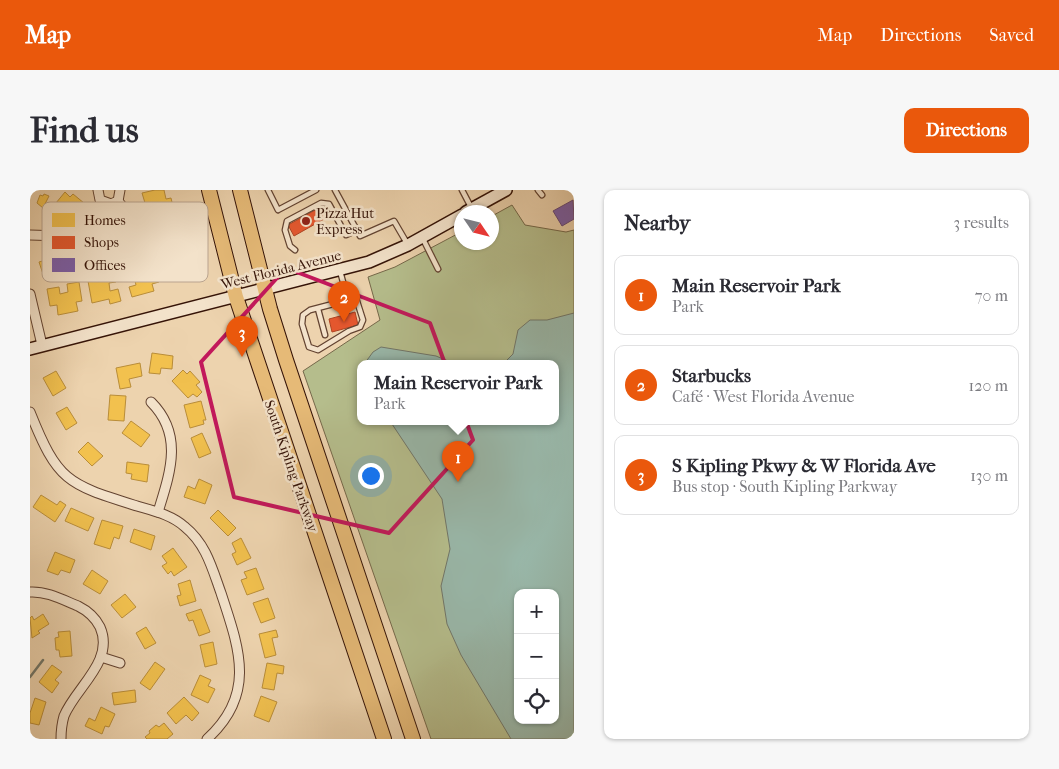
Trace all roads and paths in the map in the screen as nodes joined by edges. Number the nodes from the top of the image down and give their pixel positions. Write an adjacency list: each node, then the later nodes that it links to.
1 (98, 190): 13 (street)
2 (120, 190): 12 (street)
3 (209, 190): 25 (main road, South Kipling Parkway)
4 (240, 190): 23 (main road, South Kipling Parkway)
5 (268, 190): 6 (lane)
6 (316, 190)
7 (335, 190): 17 (lane)
8 (462, 190): 14 (lane)
9 (506, 190): 15 (street)
10 (538, 190): 11 (lane)
11 (542, 195)
12 (118, 201)
13 (102, 202)
14 (467, 205)
15 (480, 205)
16 (454, 220): 18 (street, West Florida Avenue)
17 (357, 230): 19 (lane); 20 (lane)
18 (422, 238): 19 (street, West Florida Avenue); 21 (lane)
19 (408, 245): 22 (street, West Florida Avenue)
20 (296, 250)
21 (438, 269)
22 (340, 271): 23 (street, West Florida Avenue); 26 (lane)
23 (266, 290): 25 (street, West Florida Avenue); 41 (main road, South Kipling Parkway)
24 (30, 294): 29 (street)
25 (236, 297): 29 (street, West Florida Avenue); 40 (main road, South Kipling Parkway)
26 (348, 300): 27 (lane); 27 (lane)
27 (318, 309): 28 (lane)
28 (325, 335)
29 (42, 346): 30 (street, West Florida Avenue)
30 (30, 349)
31 (151, 402): 34 (street)
32 (30, 412): 33 (street)
33 (32, 426): 34 (street)
34 (158, 512): 39 (street)
35 (30, 592): 36 (street)
36 (101, 657): 37 (street); 38 (street)
37 (120, 663)
38 (61, 739)
39 (207, 739)
40 (384, 739)
41 (414, 739)

